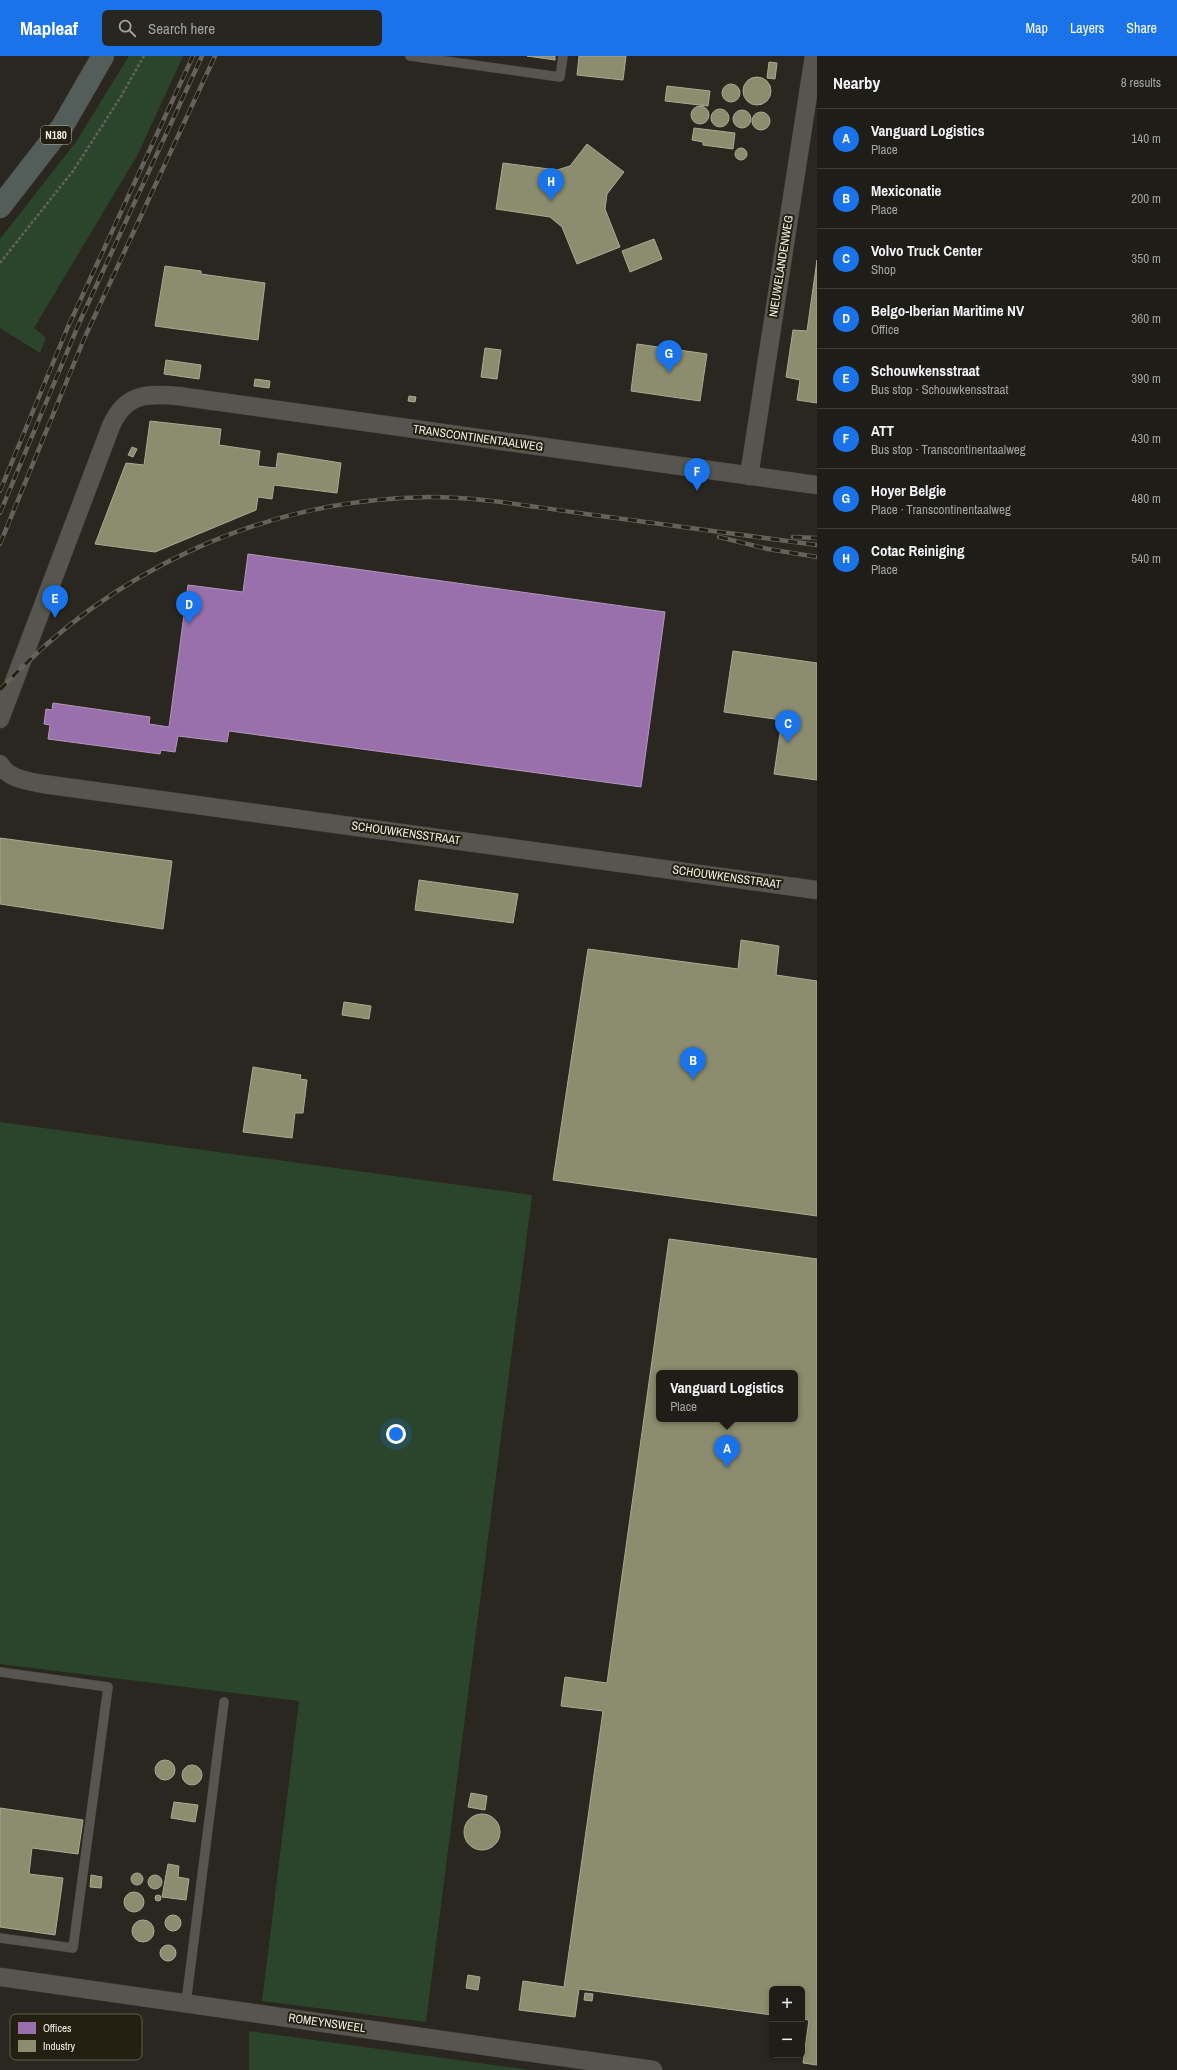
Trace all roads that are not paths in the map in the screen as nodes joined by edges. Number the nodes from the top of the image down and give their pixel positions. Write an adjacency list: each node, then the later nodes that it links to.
1 (103, 56): 5 (main road, N180)
2 (410, 56): 3 (lane)
3 (563, 56)
4 (814, 56): 6 (street, NIEUWELANDENWEG)
5 (0, 207)
6 (749, 476): 7 (street, TRANSCONTINENTAALWEG); 8 (street, TRANSCONTINENTAALWEG)
7 (817, 485)
8 (0, 719)
9 (0, 764): 10 (street, SCHOUWKENSSTRAAT)
10 (817, 890)
11 (0, 1672): 13 (lane)
12 (224, 1702): 15 (lane)
13 (0, 1938)
14 (0, 1978): 15 (street, ROMEYNSWEEL)
15 (186, 2003): 16 (street, ROMEYNSWEEL)
16 (653, 2070)

